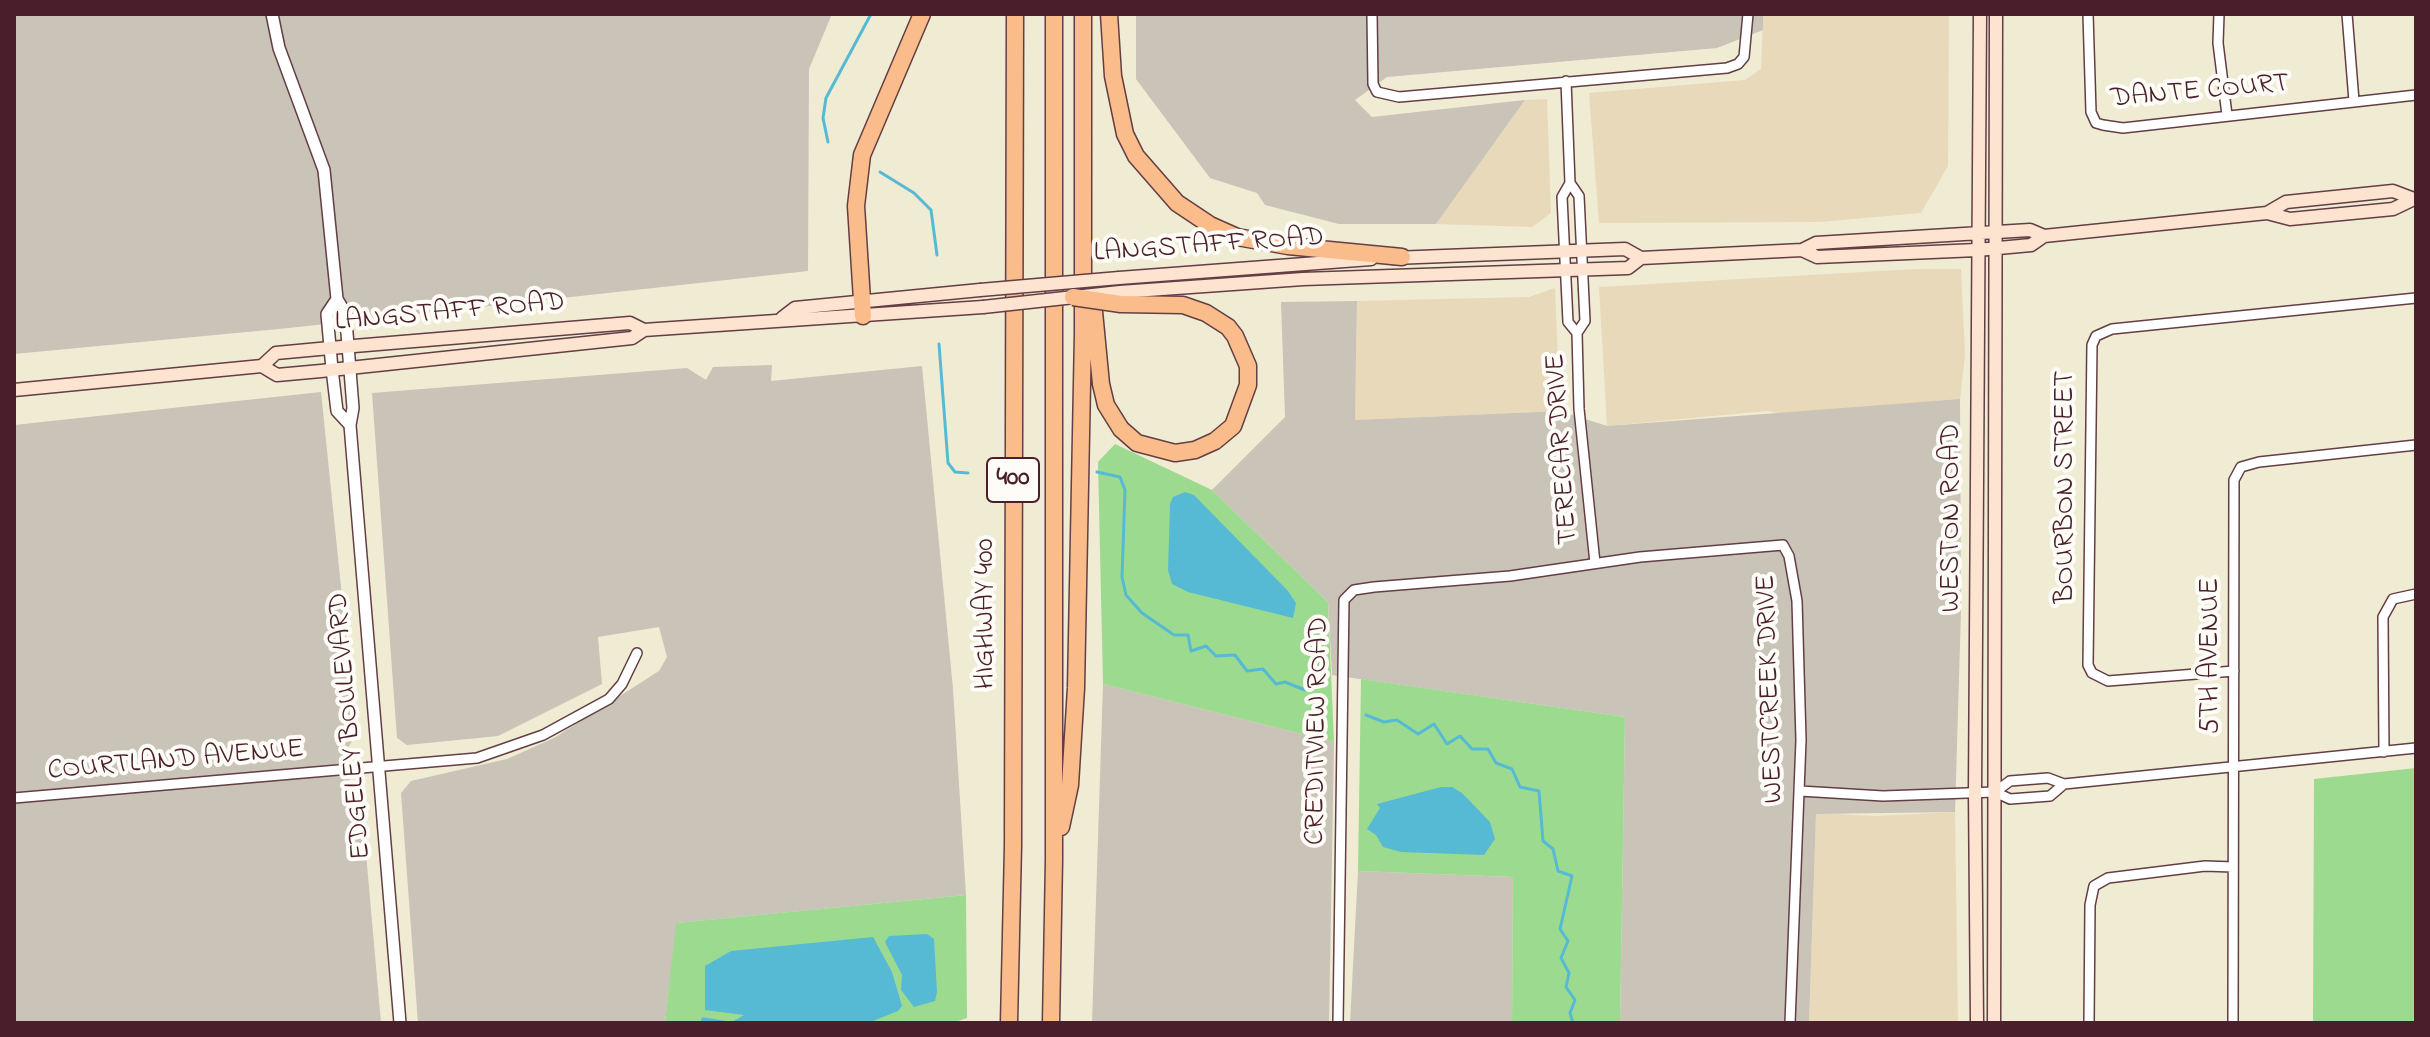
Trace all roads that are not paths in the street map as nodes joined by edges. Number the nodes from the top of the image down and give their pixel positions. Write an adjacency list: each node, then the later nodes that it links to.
1 (272, 14): 36 (street, EDGELEY BOULEVARD)
2 (922, 14): 37 (highway)
3 (1015, 14): 64 (highway, HIGHWAY 400 / 400)
4 (1054, 14): 61 (highway, 400)
5 (1083, 14): 30 (highway)
6 (1109, 14): 28 (highway)
7 (1372, 14): 14 (street)
8 (1748, 14): 14 (street)
9 (1980, 14): 21 (main road, WESTON ROAD)
10 (1996, 14): 20 (main road, WESTON ROAD)
11 (2088, 14): 17 (street, DANTE COURT)
12 (2219, 14): 17 (street)
13 (2347, 14): 16 (street)
14 (1566, 81): 18 (street)
15 (2416, 95): 16 (street, DANTE COURT)
16 (2354, 101): 17 (street, DANTE COURT)
17 (2227, 115)
18 (1570, 183): 24 (street, TERECAR DRIVE); 27 (street, TERECAR DRIVE)
19 (2415, 198): 22 (main road, LANGSTAFF ROAD)
20 (1996, 232): 21 (main road, LANGSTAFF ROAD); 22 (main road, LANGSTAFF ROAD); 23 (main road, WESTON ROAD)
21 (1978, 234): 25 (main road, LANGSTAFF ROAD); 26 (main road, WESTON ROAD)
22 (2044, 236): 23 (main road, LANGSTAFF ROAD)
23 (1996, 248): 26 (main road, LANGSTAFF ROAD); 59 (main road, WESTON ROAD)
24 (1582, 250): 27 (main road, LANGSTAFF ROAD); 29 (main road, LANGSTAFF ROAD); 32 (street, TERECAR DRIVE)
25 (1802, 250): 26 (main road, LANGSTAFF ROAD); 29 (main road, LANGSTAFF ROAD)
26 (1977, 250): 58 (main road, WESTON ROAD)
27 (1565, 251): 28 (main road, LANGSTAFF ROAD); 31 (street, TERECAR DRIVE)
28 (1402, 257): 37 (main road, LANGSTAFF ROAD, bridge)
29 (1641, 258): 32 (main road, LANGSTAFF ROAD)
30 (1083, 267): 34 (highway); 61 (highway)
31 (1566, 271): 32 (main road, LANGSTAFF ROAD); 34 (main road, LANGSTAFF ROAD); 39 (street, TERECAR DRIVE)
32 (1583, 271): 39 (street, TERECAR DRIVE)
33 (1073, 297): 34 (highway, bridge); 37 (main road, LANGSTAFF ROAD, bridge)
34 (1121, 298)
35 (2416, 298): 51 (street, BOURBON STREET)
36 (337, 299): 40 (street, EDGELEY BOULEVARD); 41 (street, EDGELEY BOULEVARD)
37 (862, 309): 38 (main road, LANGSTAFF ROAD)
38 (644, 330): 40 (main road, LANGSTAFF ROAD); 43 (main road, LANGSTAFF ROAD)
39 (1577, 333): 48 (street, TERECAR DRIVE)
40 (348, 347): 41 (main road, LANGSTAFF ROAD); 43 (street, EDGELEY BOULEVARD)
41 (330, 348): 42 (main road, LANGSTAFF ROAD); 44 (street, EDGELEY BOULEVARD)
42 (262, 366): 44 (main road, LANGSTAFF ROAD); 45 (main road, LANGSTAFF ROAD)
43 (348, 367): 44 (main road, LANGSTAFF ROAD); 46 (street, EDGELEY BOULEVARD)
44 (332, 369): 46 (street, EDGELEY BOULEVARD)
45 (14, 390)
46 (350, 425): 54 (street, EDGELEY BOULEVARD)
47 (2416, 445): 51 (street, 5TH AVENUE)
48 (1595, 563): 57 (street, WESTCREEK DRIVE); 66 (street, CREDITVIEW ROAD)
49 (2416, 594): 53 (street)
50 (637, 653): 54 (street, COURTLAND AVENUE)
51 (2234, 671): 55 (street, 5TH AVENUE)
52 (2416, 748): 53 (street)
53 (2384, 752): 55 (street)
54 (379, 767): 60 (street, COURTLAND AVENUE); 63 (street, EDGELEY BOULEVARD)
55 (2233, 767): 56 (street); 62 (street, 5TH AVENUE)
56 (2064, 784): 59 (street); 59 (street)
57 (1800, 791): 58 (street); 67 (street, WESTCREEK DRIVE)
58 (1975, 792): 59 (street); 68 (main road, WESTON ROAD)
59 (1995, 792): 69 (main road, WESTON ROAD)
60 (14, 798)
61 (1054, 860): 65 (highway, 400)
62 (2233, 867): 70 (street); 71 (street, 5TH AVENUE)
63 (400, 1023)
64 (1009, 1023)
65 (1051, 1023)
66 (1338, 1023)
67 (1790, 1023)
68 (1977, 1023)
69 (1994, 1023)
70 (2089, 1023)
71 (2233, 1023)

